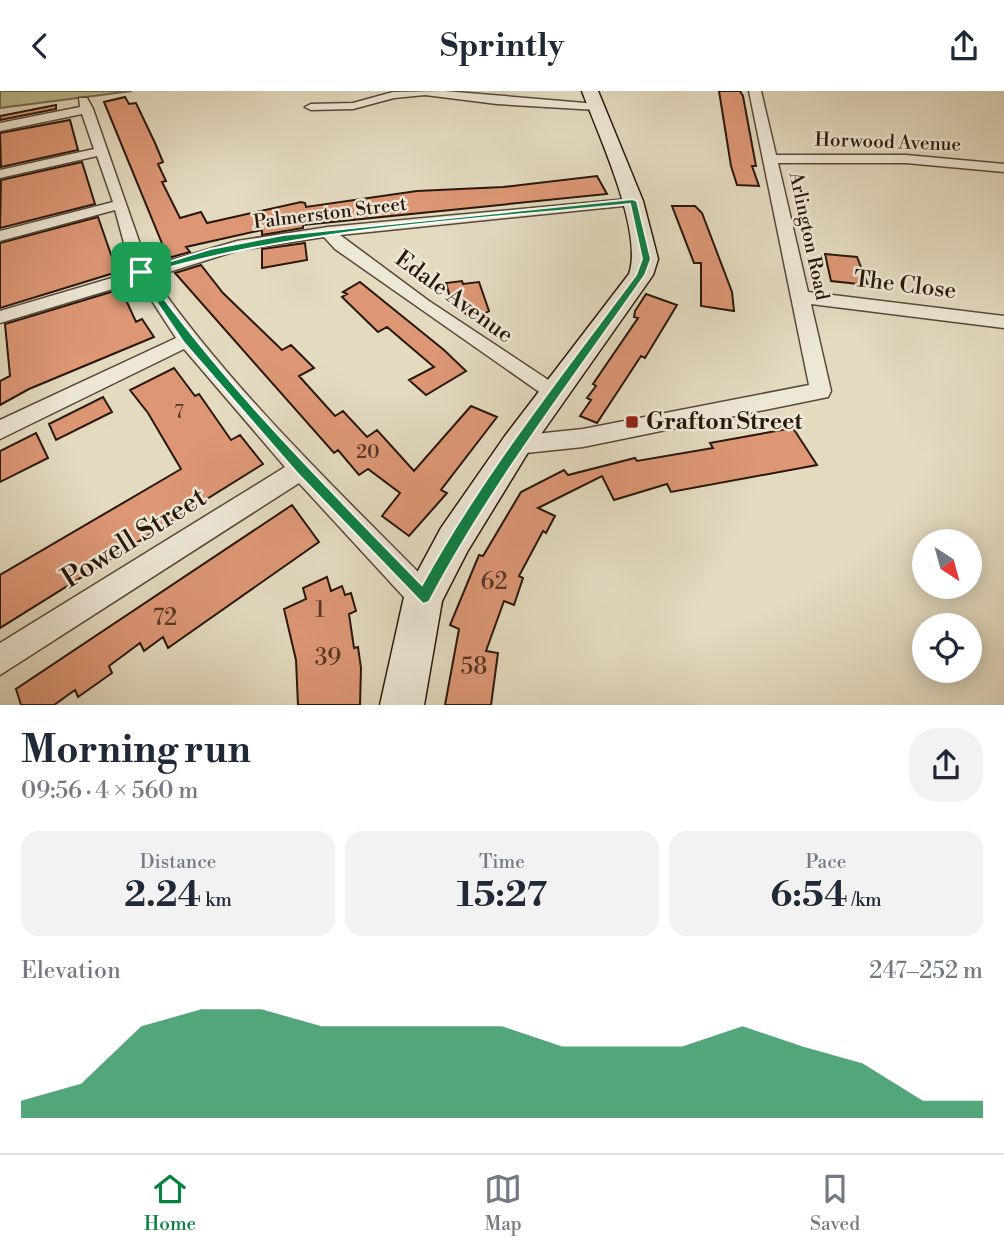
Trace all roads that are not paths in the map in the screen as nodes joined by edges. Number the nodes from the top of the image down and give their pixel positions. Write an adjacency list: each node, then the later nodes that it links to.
1 (754, 91): 6 (street, Arlington Road)
2 (593, 99): 3 (street); 9 (street)
3 (310, 107)
4 (0, 127): 5 (street)
5 (102, 151): 8 (street); 10 (street)
6 (770, 159): 7 (street, Horwood Avenue); 14 (street, Arlington Road)
7 (1004, 168)
8 (0, 174)
9 (633, 201): 11 (street, Palmerston Street); 18 (street)
10 (121, 204): 12 (street); 13 (street)
11 (328, 232): 13 (street, Palmerston Street); 18 (street, Edale Avenue)
12 (0, 236)
13 (141, 272): 15 (street, Palmerston Street); 17 (street)
14 (800, 297): 16 (street, The Close); 20 (street, Arlington Road)
15 (0, 317)
16 (1004, 322)
17 (187, 340): 19 (street); 21 (street)
18 (555, 395): 20 (street)
19 (0, 430)
20 (516, 445): 22 (street)
21 (301, 469): 22 (street); 23 (street, Powell Street)
22 (423, 597): 24 (street)
23 (0, 660)
24 (402, 705)

